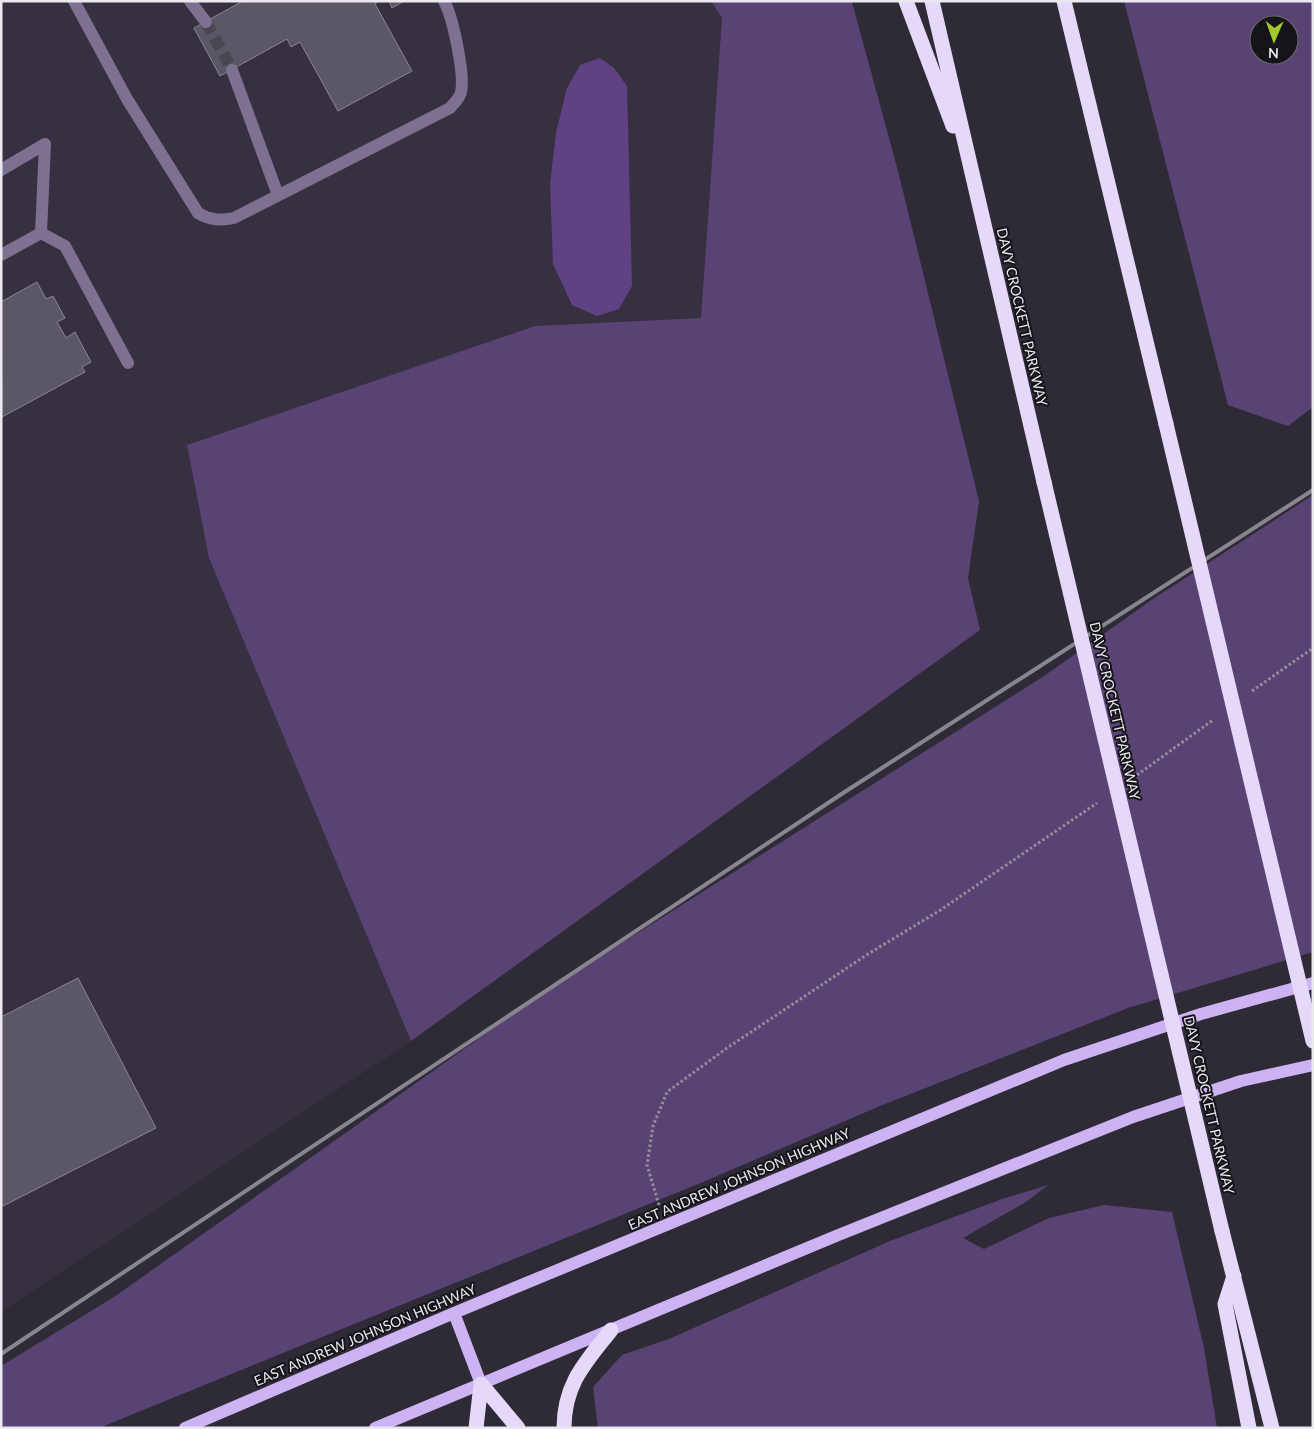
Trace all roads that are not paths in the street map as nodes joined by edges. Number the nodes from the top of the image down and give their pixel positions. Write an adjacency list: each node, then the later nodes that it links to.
1 (74, 1): 11 (street)
2 (190, 1): 7 (street)
3 (444, 1): 11 (street)
4 (906, 1): 10 (highway)
5 (932, 1): 10 (highway, DAVY CROCKETT PARKWAY)
6 (1064, 1): 16 (highway, bridge)
7 (206, 22)
8 (232, 70): 11 (street)
9 (1, 170): 12 (street)
10 (975, 185): 18 (highway, DAVY CROCKETT PARKWAY, bridge)
11 (278, 195)
12 (41, 233): 13 (street); 14 (street)
13 (1, 255)
14 (128, 364)
15 (1313, 983): 19 (main road, EAST ANDREW JOHNSON HIGHWAY)
16 (1313, 1041)
17 (1313, 1065): 20 (main road)
18 (1234, 1276): 27 (highway); 28 (highway, DAVY CROCKETT PARKWAY)
19 (454, 1313): 21 (main road); 22 (main road, EAST ANDREW JOHNSON HIGHWAY)
20 (611, 1330): 21 (main road); 26 (highway)
21 (481, 1384): 23 (main road); 24 (highway); 25 (highway)
22 (185, 1428)
23 (374, 1428)
24 (476, 1428)
25 (518, 1428)
26 (564, 1428)
27 (1250, 1428)
28 (1272, 1428)

